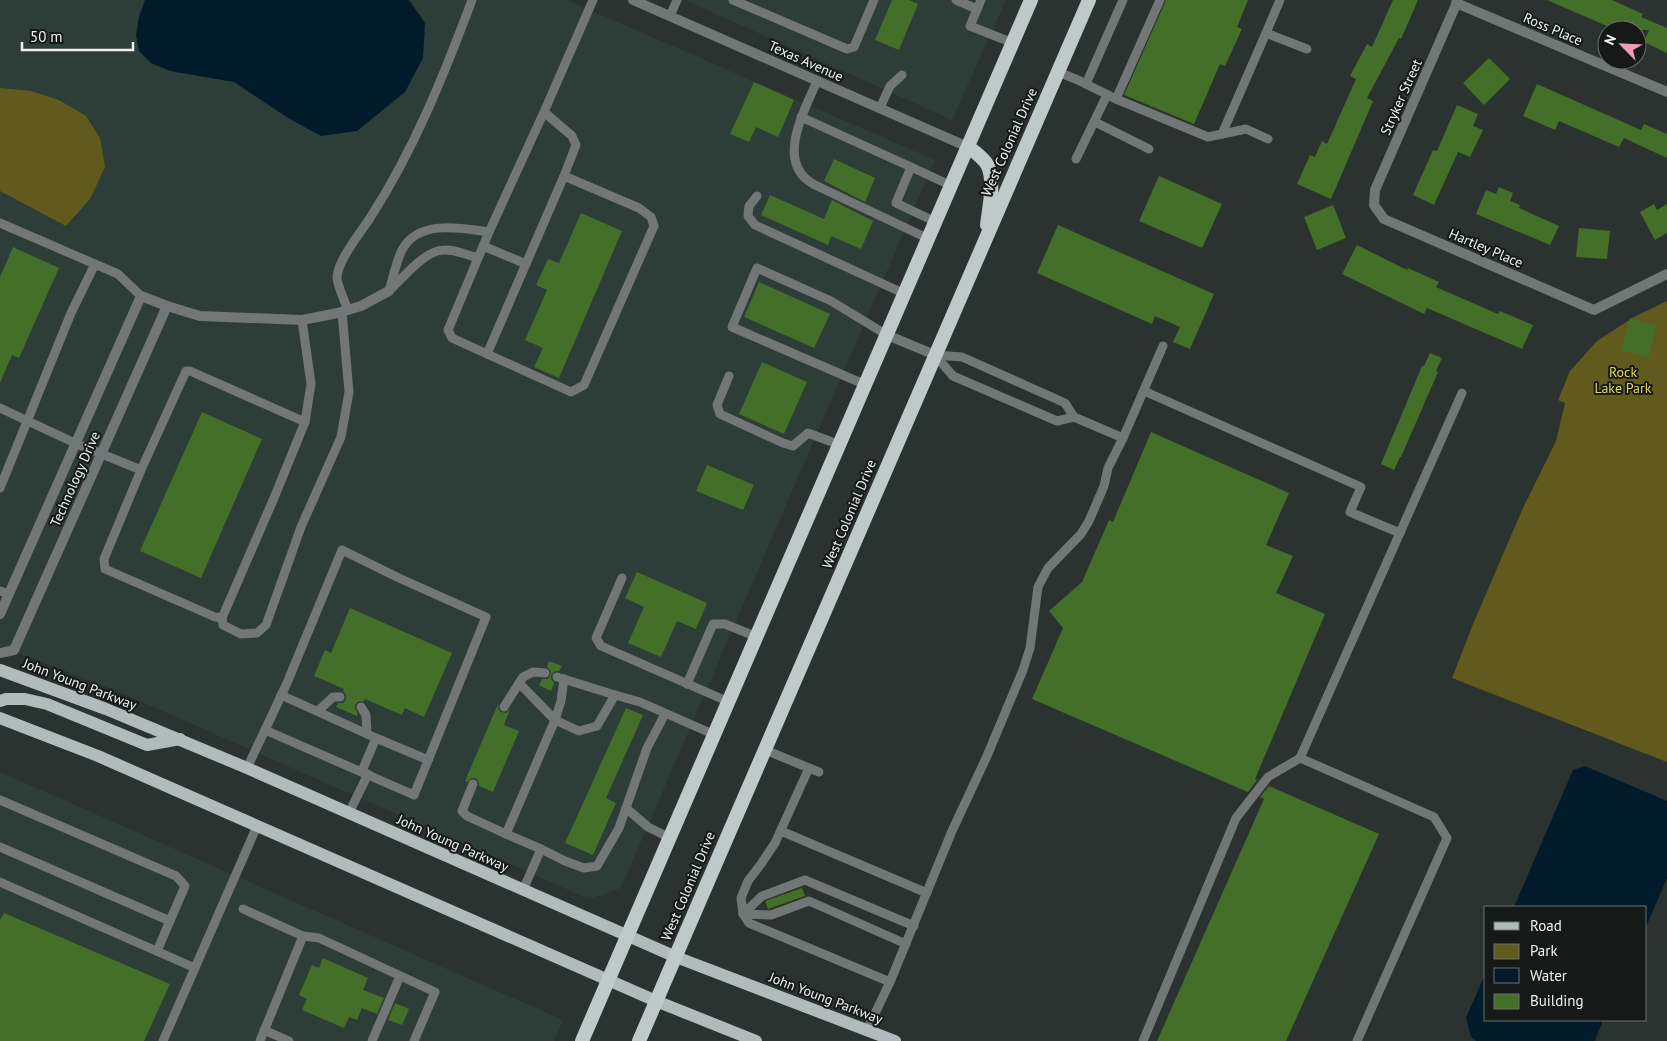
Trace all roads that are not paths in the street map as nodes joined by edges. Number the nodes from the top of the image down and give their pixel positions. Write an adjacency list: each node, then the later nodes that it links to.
1 (472, 0): 55 (lane)
2 (593, 0): 28 (lane)
3 (633, 0): 16 (street, Texas Avenue)
4 (677, 0): 16 (lane)
5 (733, 0): 6 (lane)
6 (874, 0)
7 (956, 0): 15 (lane)
8 (981, 0): 15 (lane)
9 (1032, 0): 18 (highway)
10 (1089, 0): 20 (highway, West Colonial Drive)
11 (1123, 0): 23 (lane)
12 (1160, 0): 26 (lane)
13 (1280, 0): 17 (lane)
14 (1457, 2): 24 (street, Ross Place); 40 (street, Stryker Street)
15 (977, 9): 18 (lane)
16 (670, 16): 22 (street, Texas Avenue)
17 (1266, 33): 19 (lane); 31 (lane)
18 (1013, 43): 33 (highway)
19 (1307, 49)
20 (1058, 72): 23 (lane); 44 (highway, West Colonial Drive)
21 (902, 75): 27 (lane)
22 (817, 81): 27 (street, Texas Avenue); 29 (lane)
23 (1086, 84): 25 (lane)
24 (1667, 92)
25 (1107, 95): 26 (lane); 30 (lane)
26 (1116, 99): 31 (lane)
27 (880, 108): 33 (street, Texas Avenue)
28 (544, 112): 37 (lane); 43 (lane)
29 (801, 118): 36 (lane); 45 (lane)
30 (1094, 122): 34 (lane); 35 (lane)
31 (1222, 134): 32 (lane)
32 (1268, 139)
33 (968, 147): 38 (highway); 44 (highway)
34 (1149, 149)
35 (1076, 160)
36 (911, 167): 38 (lane); 42 (lane)
37 (564, 176): 49 (lane); 59 (lane)
38 (952, 186): 42 (highway)
39 (757, 196): 52 (lane)
40 (1374, 205): 50 (street, Hartley Place)
41 (0, 222): 48 (lane)
42 (936, 222): 45 (highway)
43 (489, 232): 46 (lane); 51 (lane)
44 (986, 236): 60 (highway, West Colonial Drive)
45 (928, 239): 52 (highway)
46 (483, 246): 47 (lane); 49 (lane)
47 (478, 258): 51 (lane); 59 (lane)
48 (95, 264): 53 (lane); 67 (lane)
49 (526, 264): 59 (lane)
50 (1667, 274)
51 (389, 291): 55 (street)
52 (905, 294): 57 (highway)
53 (141, 296): 54 (street); 70 (street, Technology Drive)
54 (167, 306): 56 (street); 72 (street, Technology Drive)
55 (345, 311): 56 (street); 79 (lane)
56 (302, 320): 68 (lane)
57 (887, 335): 60 (street); 62 (highway); 62 (lane)
58 (1163, 346): 63 (lane)
59 (487, 354)
60 (935, 355): 66 (lane); 66 (lane); 102 (highway, West Colonial Drive)
61 (729, 376): 71 (lane)
62 (866, 385): 71 (highway)
63 (1144, 391): 69 (lane); 75 (lane)
64 (1462, 393): 75 (lane)
65 (0, 408): 67 (lane)
66 (1074, 417): 69 (lane)
67 (28, 421): 70 (lane); 74 (lane)
68 (305, 422): 73 (lane); 79 (lane)
69 (1123, 438): 121 (lane)
70 (75, 443): 72 (lane); 77 (street, Technology Drive)
71 (840, 445): 80 (highway)
72 (101, 454): 73 (lane); 81 (street, Technology Drive)
73 (141, 470): 79 (lane)
74 (0, 488)
75 (1400, 533): 103 (lane)
76 (622, 578): 85 (lane)
77 (4, 592): 78 (street, Technology Drive)
78 (0, 614)
79 (222, 618)
80 (757, 637): 85 (lane); 90 (highway)
81 (0, 652)
82 (0, 670): 101 (main road, John Young Parkway)
83 (544, 672): 84 (lane)
84 (519, 683): 92 (lane); 96 (lane)
85 (687, 684): 90 (lane)
86 (281, 695): 93 (lane); 97 (lane); 104 (lane)
87 (615, 695): 94 (lane); 96 (lane); 96 (lane)
88 (340, 697): 93 (lane)
89 (0, 701): 101 (main road)
90 (729, 702): 99 (highway)
91 (361, 707): 98 (lane)
92 (504, 707)
93 (318, 711): 98 (lane)
94 (665, 714): 99 (lane); 111 (lane)
95 (0, 718): 113 (main road)
96 (555, 720): 115 (lane)
97 (266, 730): 105 (lane); 107 (lane)
98 (367, 734): 100 (lane)
99 (715, 734): 116 (highway)
100 (376, 738): 104 (lane); 107 (lane)
101 (180, 739): 105 (main road, John Young Parkway)
102 (764, 750): 106 (lane); 130 (highway, West Colonial Drive)
103 (1300, 758): 147 (lane); 148 (lane)
104 (428, 760): 107 (lane)
105 (247, 768): 112 (main road, John Young Parkway)
106 (809, 768): 108 (lane); 114 (lane)
107 (365, 772): 112 (lane)
108 (819, 772)
109 (473, 784): 115 (lane)
110 (0, 800): 124 (lane)
111 (626, 808): 116 (lane); 118 (lane)
112 (350, 813): 120 (main road, John Young Parkway)
113 (257, 826): 131 (lane); 133 (main road)
114 (780, 831): 121 (lane); 123 (lane)
115 (506, 834): 118 (lane)
116 (670, 838): 127 (highway)
117 (0, 847): 124 (lane)
118 (541, 849): 120 (lane)
119 (0, 882): 129 (lane)
120 (523, 890): 127 (main road, John Young Parkway)
121 (927, 893): 125 (lane)
122 (243, 909): 126 (lane)
123 (743, 914): 125 (lane); 128 (lane); 134 (lane)
124 (170, 921): 129 (lane)
125 (914, 926): 128 (lane)
126 (303, 936): 132 (lane); 136 (lane)
127 (628, 936): 130 (main road, John Young Parkway); 133 (highway)
128 (906, 944): 134 (lane)
129 (157, 951): 131 (lane)
130 (676, 956): 135 (highway, West Colonial Drive); 137 (main road, John Young Parkway)
131 (195, 968): 138 (lane)
132 (400, 976): 141 (lane); 142 (lane)
133 (608, 980): 135 (main road); 143 (highway)
134 (890, 982): 137 (lane)
135 (656, 1001): 144 (highway, West Colonial Drive); 145 (main road)
136 (264, 1030): 139 (lane); 140 (lane)
137 (868, 1030): 146 (main road, John Young Parkway)
138 (163, 1041)
139 (260, 1041)
140 (289, 1041)
141 (372, 1041)
142 (414, 1041)
143 (582, 1041)
144 (639, 1041)
145 (756, 1041)
146 (895, 1041)
147 (1143, 1041)
148 (1357, 1041)

